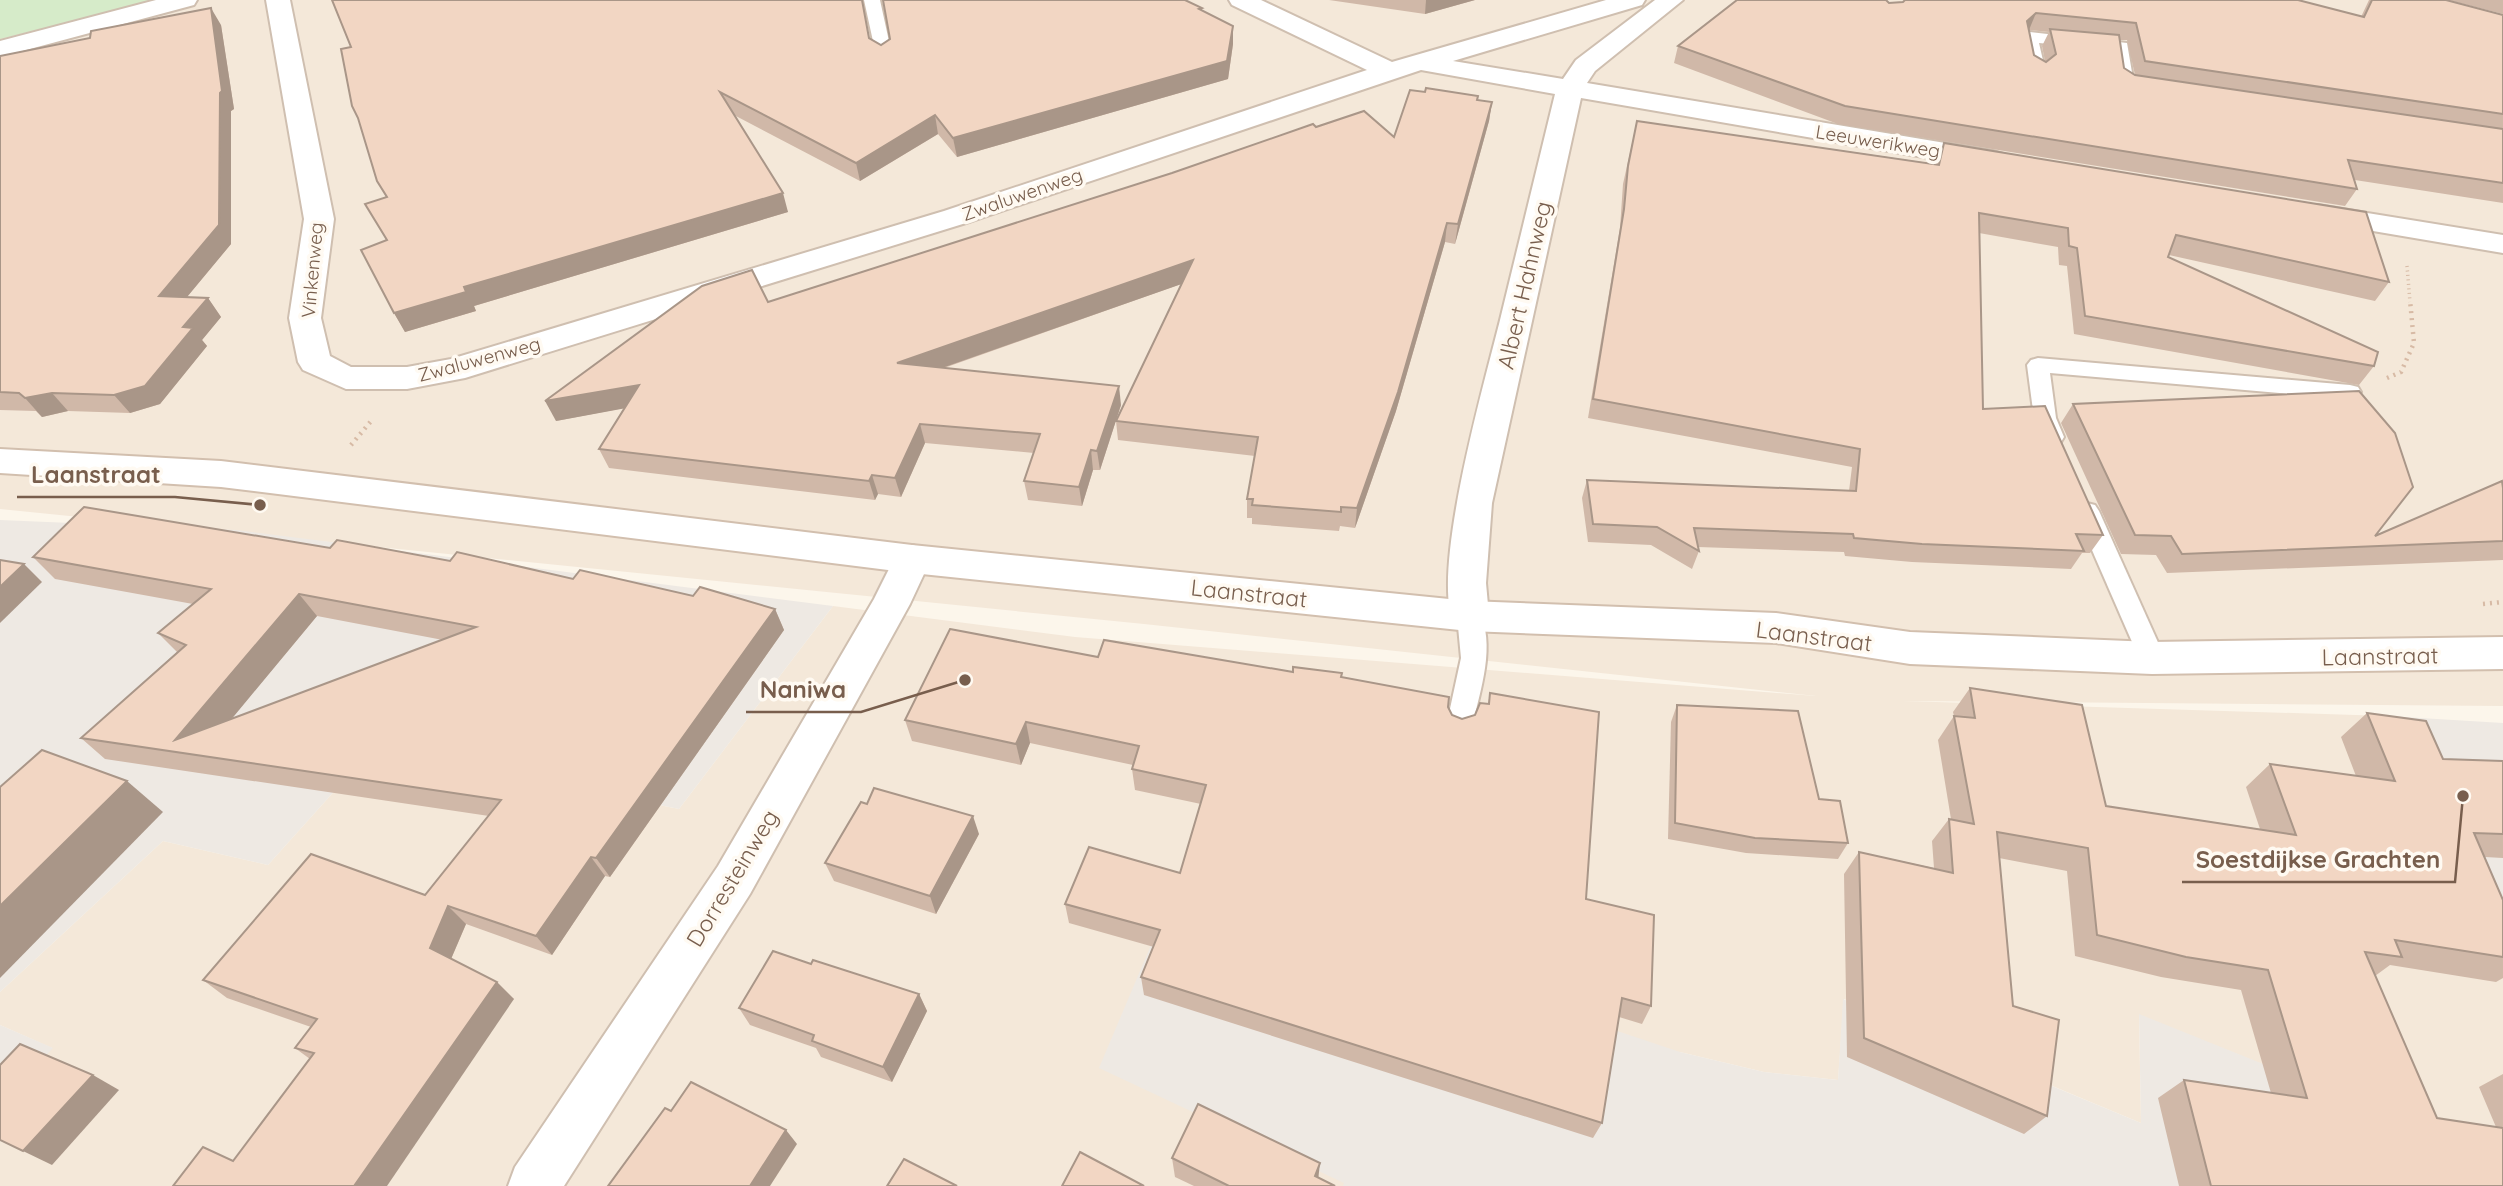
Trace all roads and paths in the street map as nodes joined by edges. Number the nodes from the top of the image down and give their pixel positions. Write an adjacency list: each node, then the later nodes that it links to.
1 (185, 0): 7 (street)
2 (278, 0): 18 (street, Vinkenweg)
3 (872, 0): 8 (lane)
4 (1241, 0): 10 (street)
5 (1633, 0): 9 (street, Zwaluwenweg)
6 (1671, 0): 13 (street, Albert Hahnweg)
7 (0, 49)
8 (884, 55)
9 (1419, 62): 10 (street, Zwaluwenweg); 13 (street, Leeuwerikweg)
10 (1390, 71): 18 (street, Zwaluwenweg)
11 (2038, 72): 12 (lane)
12 (2139, 87)
13 (1569, 90): 14 (street, Leeuwerikweg); 24 (street, Albert Hahnweg)
14 (2021, 165)
15 (2295, 210): 16 (street)
16 (2404, 228): 17 (street); 19 (path)
17 (2503, 244)
18 (407, 378)
19 (2350, 391): 20 (lane)
20 (2061, 454)
21 (0, 461): 23 (street, Laanstraat)
22 (2078, 491): 26 (lane)
23 (912, 559): 24 (street, Laanstraat); 28 (street, Dorresteinweg)
24 (1469, 616): 26 (street, Laanstraat); 27 (lane)
25 (2503, 653): 26 (street, Laanstraat)
26 (2152, 658)
27 (1460, 727)
28 (534, 1186)

